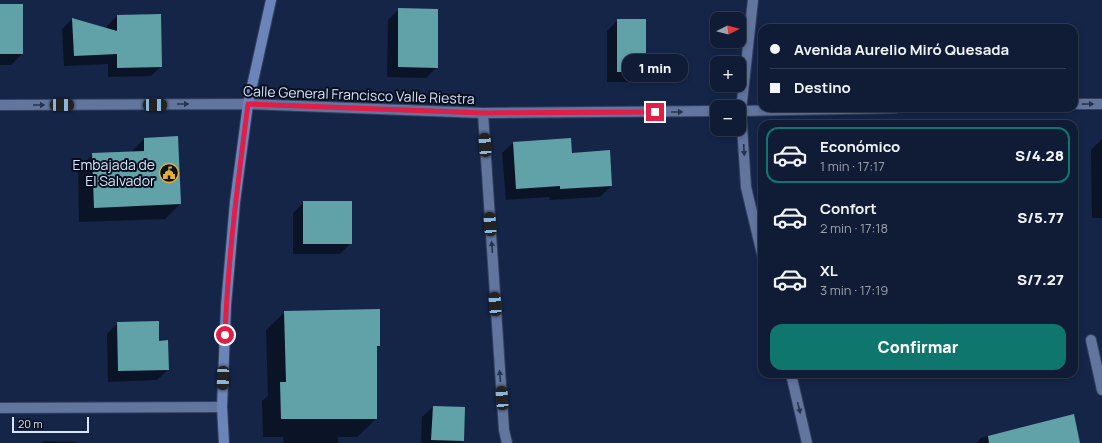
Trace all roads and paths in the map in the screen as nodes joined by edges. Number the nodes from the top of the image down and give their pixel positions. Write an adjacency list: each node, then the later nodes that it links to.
1 (271, 0): 4 (main road)
2 (753, 0): 3 (street)
3 (741, 100)
4 (248, 104): 7 (street, Calle General Francisco Valle Riestra, one-way to 4); 11 (street, Calle General Francisco Valle Riestra); 17 (main road)
5 (1078, 104): 6 (street, one-way to 6)
6 (1102, 104)
7 (0, 105)
8 (710, 111): 11 (street, Calle General Francisco Valle Riestra, one-way to 8)
9 (746, 111): 10 (street)
10 (758, 111)
11 (483, 113): 20 (street, one-way to 11)
12 (742, 136): 13 (street, one-way to 13)
13 (758, 237)
14 (1091, 340): 16 (street)
15 (792, 378): 21 (street, one-way to 21)
16 (1102, 390)
17 (222, 406): 18 (street); 19 (main road)
18 (0, 408)
19 (224, 443)
20 (507, 443)
21 (808, 443)

